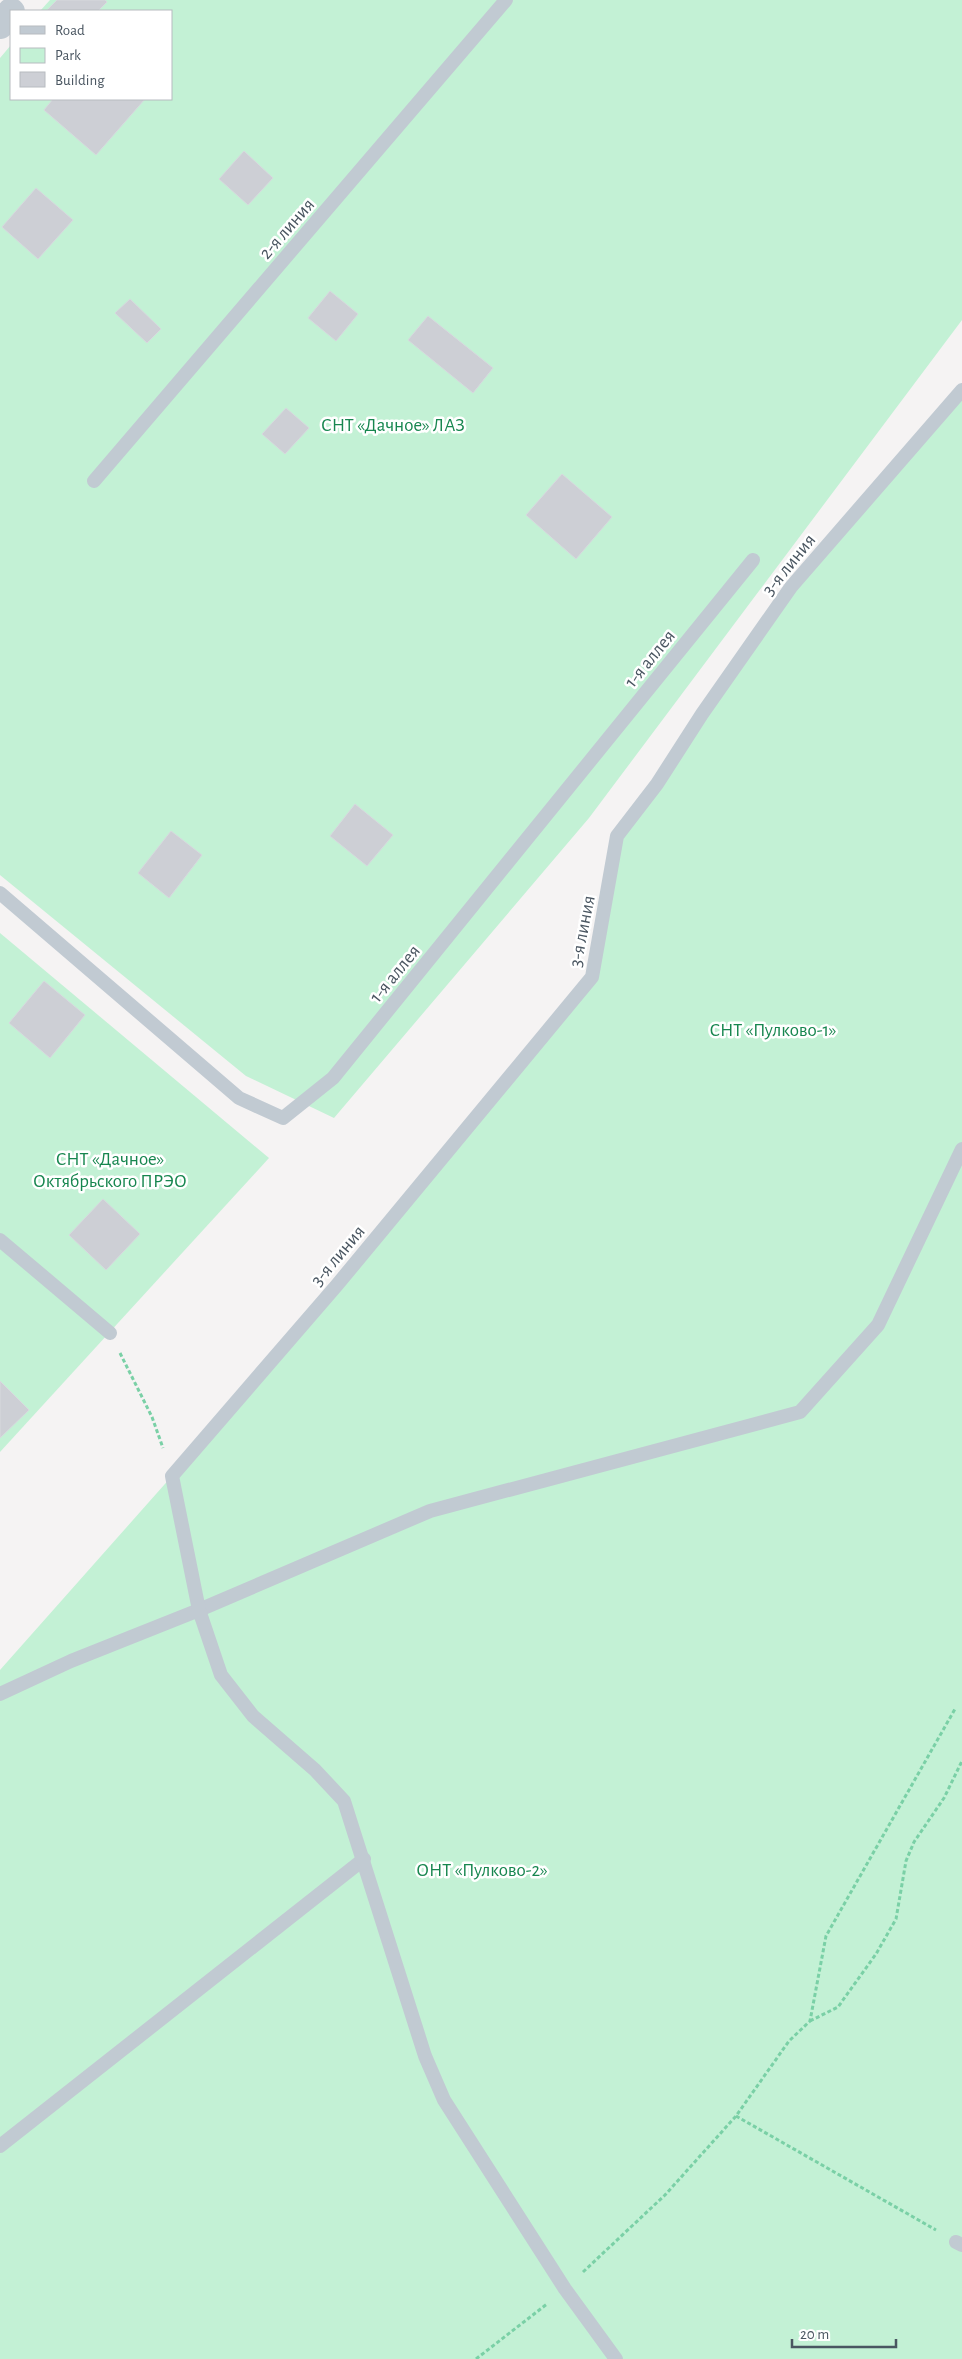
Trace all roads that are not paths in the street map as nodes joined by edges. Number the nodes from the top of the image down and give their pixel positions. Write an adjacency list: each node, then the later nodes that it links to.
1 (22, 0): 3 (street)
2 (506, 0): 7 (lane, 2-я линия)
3 (14, 10)
4 (10, 14): 5 (street)
5 (0, 25)
6 (962, 390): 13 (lane, 3-я линия)
7 (94, 481)
8 (753, 560): 9 (lane, 1-я аллея)
9 (0, 893)
10 (962, 1149): 13 (lane)
11 (0, 1240): 12 (lane)
12 (110, 1333)
13 (198, 1610): 14 (lane); 15 (lane)
14 (0, 1694)
15 (364, 1859): 16 (lane); 17 (lane)
16 (0, 2146)
17 (616, 2359)

